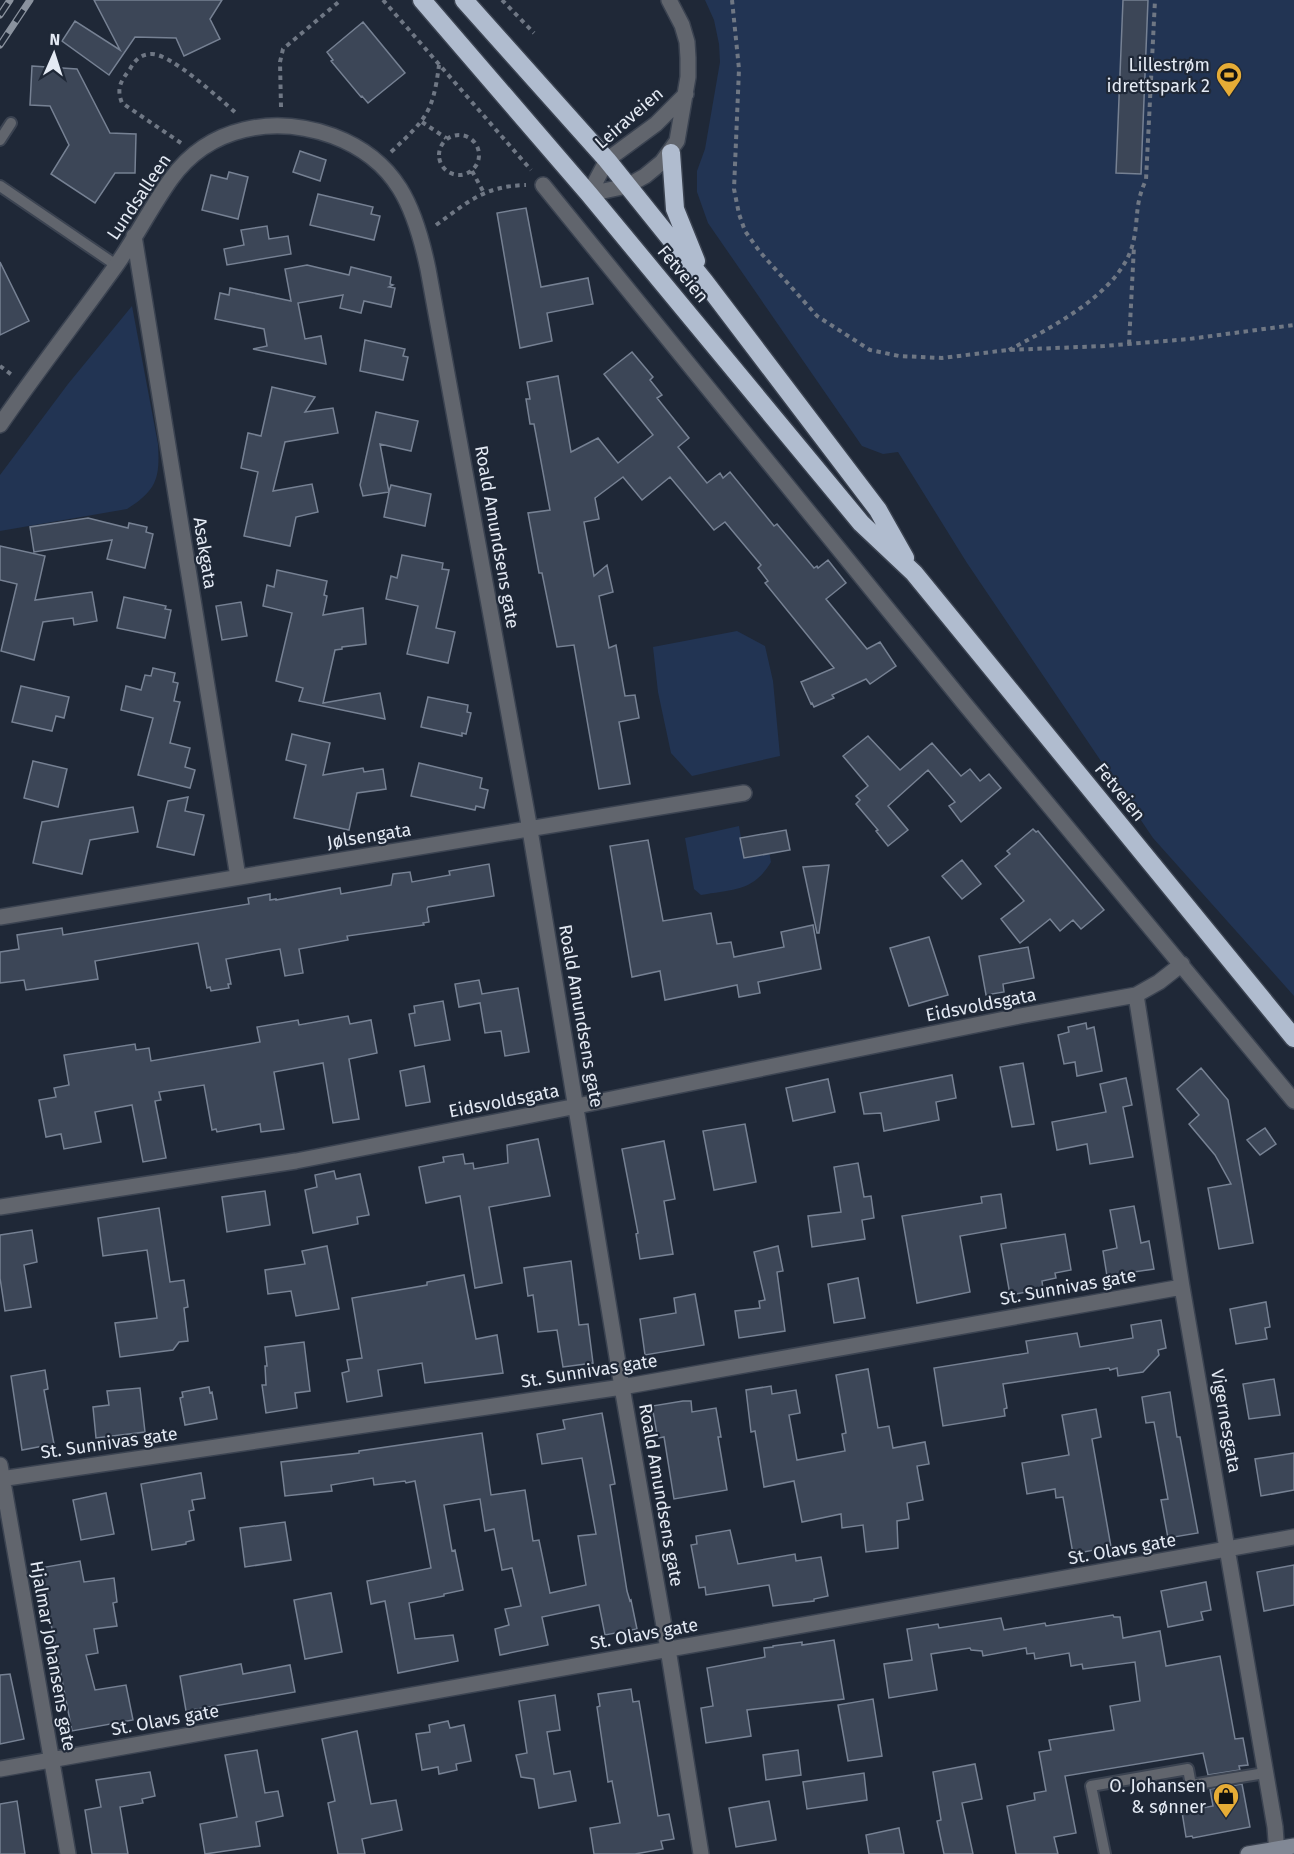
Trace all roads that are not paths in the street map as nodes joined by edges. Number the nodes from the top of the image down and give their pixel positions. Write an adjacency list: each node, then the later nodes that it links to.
1 (422, 0): 13 (highway, Fetveien)
2 (464, 0): 8 (highway, Fetveien)
3 (669, 0): 4 (street, Leiraveien)
4 (686, 94): 7 (street, Leiraveien); 8 (street, Leiraveien)
5 (11, 123): 6 (lane)
6 (0, 140)
7 (671, 153): 11 (street, Leiraveien); 16 (highway)
8 (607, 160): 11 (highway, Fetveien); 13 (street, Leiraveien)
9 (543, 185): 23 (street)
10 (0, 186): 15 (lane)
11 (627, 186): 13 (street, Leiraveien); 16 (highway, Fetveien)
12 (402, 189): 14 (street, Lundsalleen); 20 (street, Roald Amundsens gate)
13 (589, 194): 18 (highway, Fetveien)
14 (134, 236): 15 (street, Lundsalleen); 21 (street, Asakgata)
15 (116, 265): 17 (street, Lundsalleen)
16 (705, 282): 18 (highway, Fetveien)
17 (0, 425)
18 (914, 573): 25 (highway, Fetveien)
19 (744, 793): 20 (street, Jølsengata)
20 (530, 830): 21 (street, Jølsengata); 27 (street, Roald Amundsens gate)
21 (238, 877): 22 (street, Jølsengata)
22 (0, 917)
23 (1182, 964): 24 (street, Eidsvoldsgata); 26 (street)
24 (1136, 995): 27 (street, Eidsvoldsgata); 29 (street, Vigernesgata)
25 (1294, 1038)
26 (1294, 1101)
27 (577, 1106): 28 (street, Eidsvoldsgata); 30 (street, Roald Amundsens gate)
28 (0, 1207)
29 (1182, 1287): 30 (street, St. Sunnivas gate); 33 (street, Vigernesgata)
30 (622, 1386): 31 (street, St. Sunnivas gate); 34 (street, Roald Amundsens gate)
31 (1, 1474): 35 (street, Hjalmar Johansens gate)
32 (1294, 1537): 33 (street, St. Olavs gate)
33 (1228, 1551): 34 (street, St. Olavs gate); 37 (street, Vigernesgata)
34 (668, 1649): 35 (street, St. Olavs gate); 41 (street, Roald Amundsens gate)
35 (52, 1760): 36 (street, St. Olavs gate); 40 (street, Hjalmar Johansens gate)
36 (0, 1769)
37 (1265, 1773): 39 (street, Vigernesgata); 42 (lane)
38 (1294, 1846): 39 (main road)
39 (1277, 1851): 43 (main road)
40 (68, 1854)
41 (701, 1854)
42 (1105, 1854)
43 (1248, 1854)

